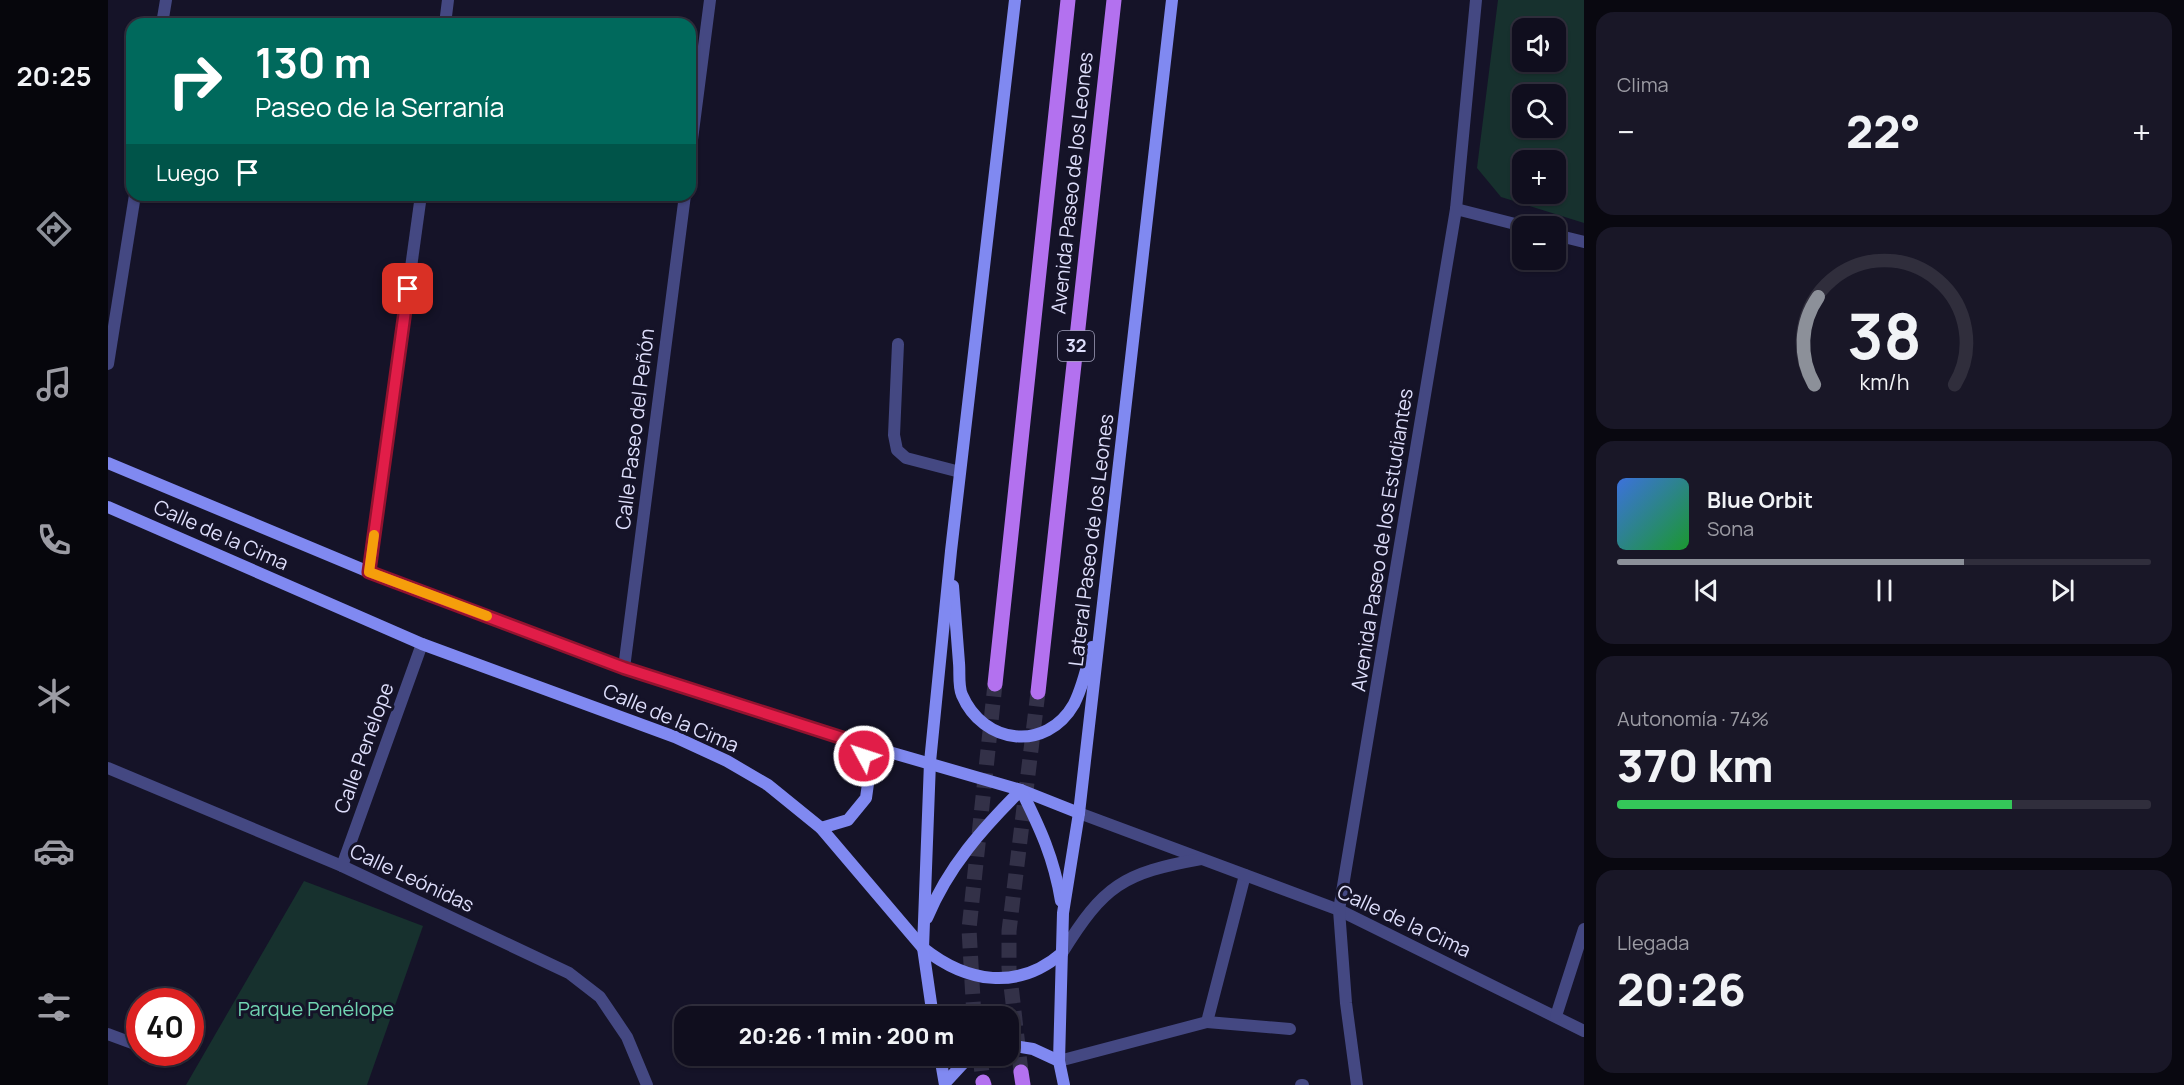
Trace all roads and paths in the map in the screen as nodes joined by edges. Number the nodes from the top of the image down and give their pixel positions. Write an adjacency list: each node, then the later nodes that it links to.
1 (166, 0): 9 (street)
2 (448, 0): 10 (street)
3 (710, 0): 11 (street)
4 (1015, 0): 22 (street)
5 (1068, 0): 29 (main road, Avenida Paseo de los Leones / 32)
6 (1114, 0): 30 (main road, Avenida Paseo de los Leones / 32)
7 (1172, 0): 26 (street, Lateral Paseo de los Leones)
8 (1476, 0): 15 (street, Avenida Paseo de los Estudiantes)
9 (163, 18)
10 (446, 18)
11 (696, 108)
12 (134, 201): 20 (street)
13 (420, 201): 25 (street)
14 (684, 201): 28 (street, Calle Paseo del Peñón)
15 (1456, 209): 16 (street); 40 (street, Avenida Paseo de los Estudiantes)
16 (1512, 223)
17 (1566, 238): 18 (street)
18 (1584, 242)
19 (898, 344): 22 (street)
20 (108, 364)
21 (108, 463): 25 (street, Calle de la Cima)
22 (960, 472): 24 (street)
23 (108, 507): 27 (street, Calle de la Cima)
24 (951, 551): 26 (street); 32 (street)
25 (369, 572): 28 (street, Calle de la Cima)
26 (1105, 590): 35 (street, Lateral Paseo de los Leones)
27 (422, 644): 36 (street, Calle de la Cima); 38 (street, Calle Penélope)
28 (624, 668): 31 (street, Calle de la Cima)
29 (995, 684)
30 (1038, 692)
31 (858, 743): 32 (street, Calle de la Cima); 36 (street)
32 (930, 762): 34 (street, Calle de la Cima); 42 (street)
33 (108, 768): 38 (street, Calle Leónidas)
34 (1021, 790): 35 (street, Calle de la Cima); 41 (street); 42 (street)
35 (1079, 813): 37 (street, Calle de la Cima); 41 (street, Lateral Paseo de los Leones)
36 (821, 828): 44 (street, Calle de la Cima)
37 (1202, 859): 39 (street, Calle de la Cima); 45 (street, Calle de la Cima)
38 (342, 866): 58 (street, Calle Leónidas)
39 (1245, 875): 40 (street, Calle de la Cima); 48 (street)
40 (1339, 910): 47 (street, Calle de la Cima); 60 (street, Avenida Paseo de los Estudiantes)
41 (1063, 913): 45 (street, Lateral Paseo de los Leones)
42 (924, 925): 44 (street)
43 (1584, 929): 47 (street)
44 (923, 948): 45 (street, Calle de la Cima); 46 (street)
45 (1062, 953): 54 (street, Lateral Paseo de los Leones)
46 (931, 1006)
47 (1556, 1016): 50 (street, Calle de la Cima)
48 (1207, 1022): 49 (street); 54 (street)
49 (1290, 1029)
50 (1584, 1031)
51 (108, 1034): 52 (street)
52 (126, 1041)
53 (1019, 1047): 54 (street)
54 (1059, 1061): 59 (street, Lateral Paseo de los Leones)
55 (942, 1066): 57 (street)
56 (961, 1066): 57 (street)
57 (945, 1084)
58 (647, 1085)
59 (1064, 1085)
60 (1357, 1085)

